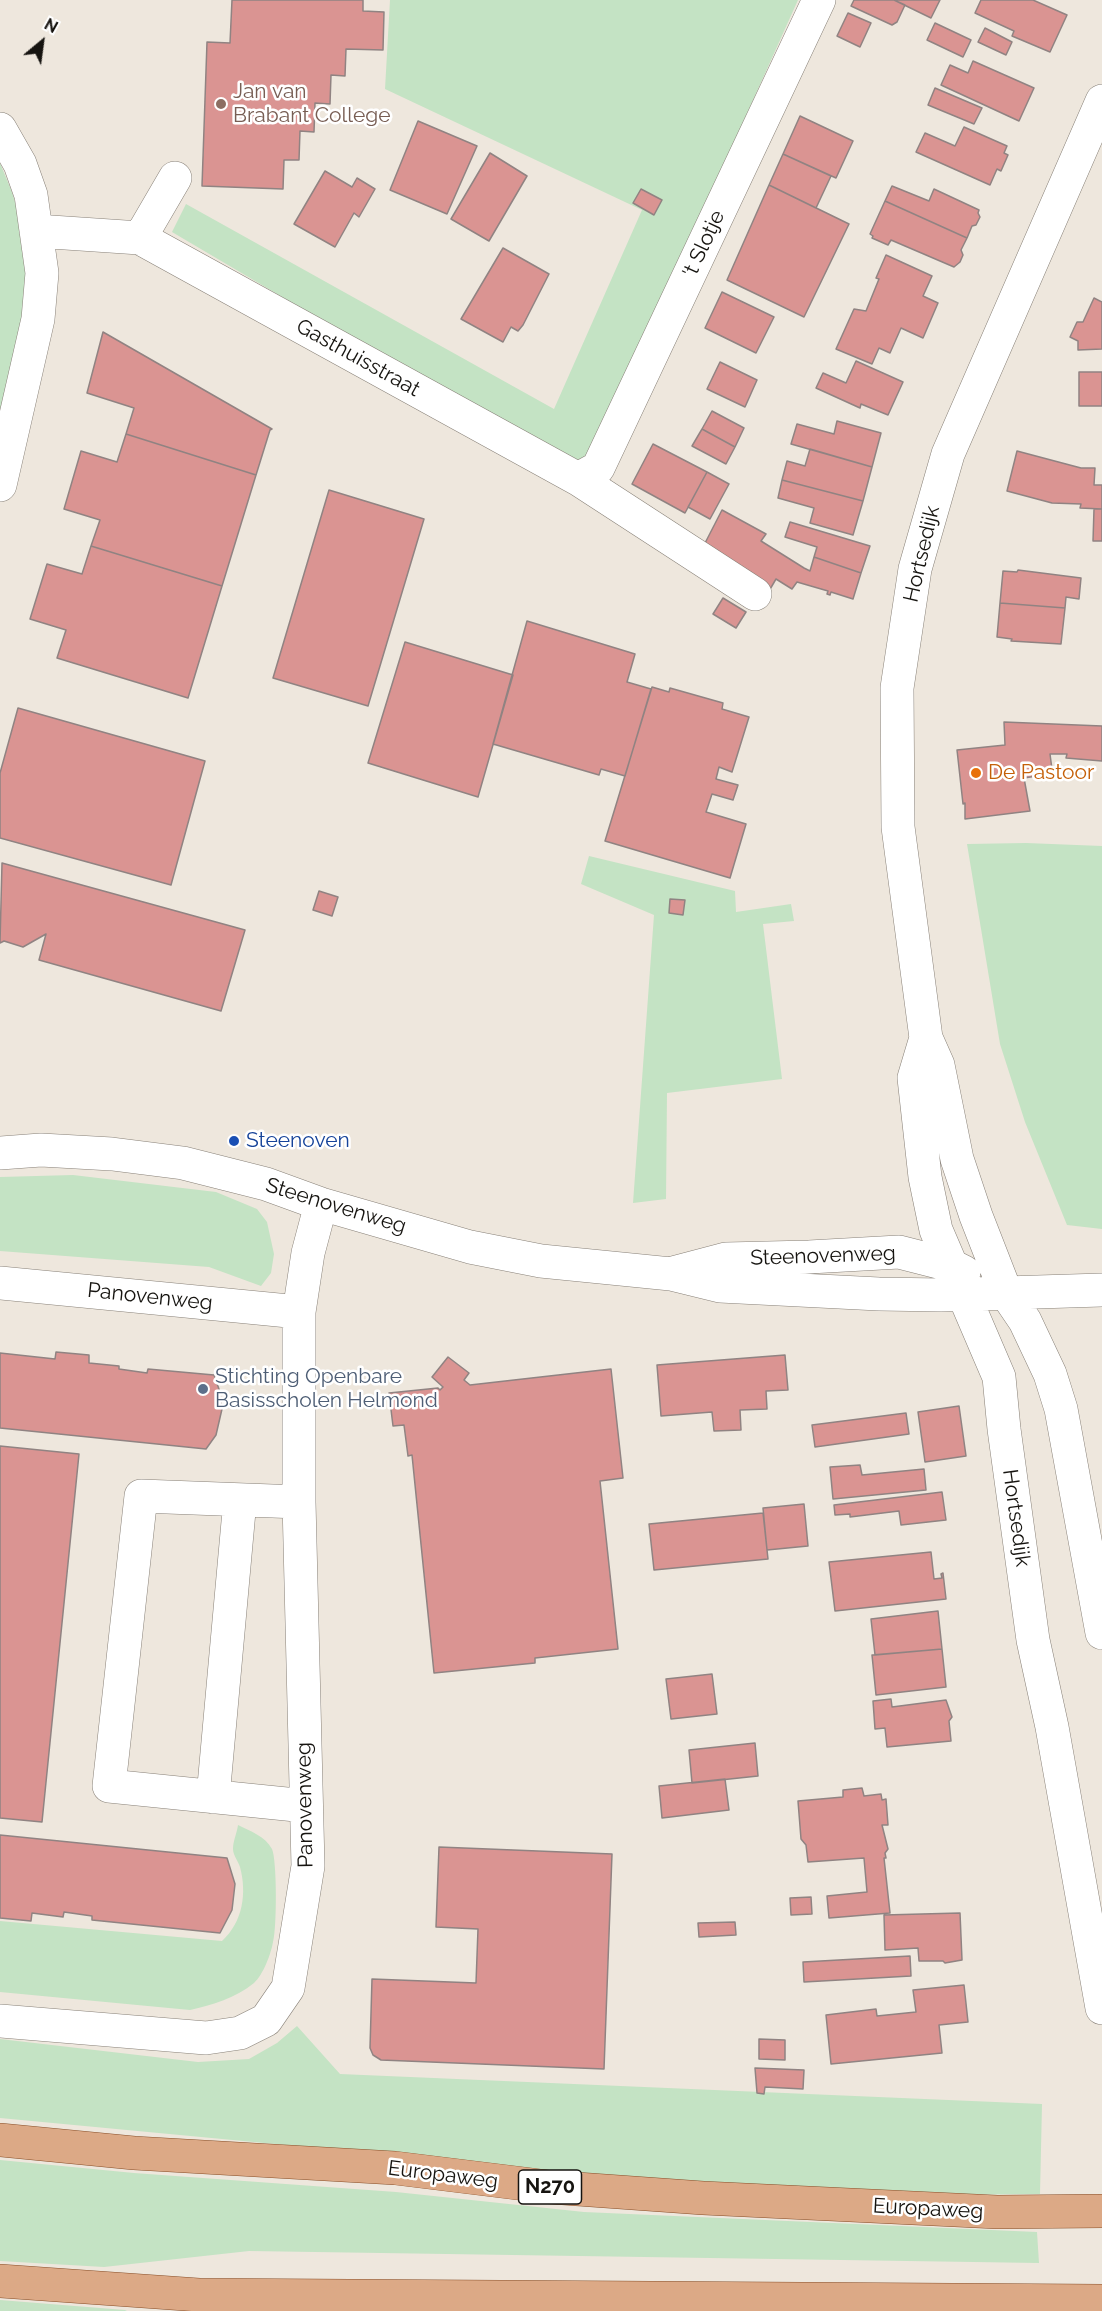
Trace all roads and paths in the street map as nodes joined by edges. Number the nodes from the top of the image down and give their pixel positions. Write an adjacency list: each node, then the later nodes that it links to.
1 (819, 0): 7 (street, 't Slotje)
2 (1102, 101): 10 (street, Hortsedijk)
3 (0, 129): 5 (street)
4 (176, 178): 6 (street)
5 (36, 231): 6 (street, Gasthuisstraat); 8 (street)
6 (140, 238): 7 (street, Gasthuisstraat)
7 (578, 479): 9 (street, Gasthuisstraat)
8 (0, 484)
9 (755, 594)
10 (926, 1038): 13 (street, Hortsedijk); 16 (street, Hortsedijk)
11 (0, 1153): 12 (street, Steenovenweg)
12 (321, 1204): 13 (street, Steenovenweg); 17 (street, Panovenweg)
13 (956, 1279): 16 (street, Steenovenweg); 23 (street, Hortsedijk)
14 (0, 1283): 17 (street, Panovenweg)
15 (1102, 1290): 16 (street, Steenovenweg)
16 (1006, 1293): 20 (street, Hortsedijk)
17 (299, 1312): 19 (street, Panovenweg)
18 (240, 1500): 19 (street); 21 (street); 21 (street)
19 (299, 1502): 22 (street, Panovenweg)
20 (1102, 1633)
21 (213, 1797): 22 (street)
22 (306, 1806): 24 (street, Panovenweg)
23 (1102, 2007)
24 (0, 2021)
25 (0, 2140): 26 (main road, Europaweg / N270)
26 (1102, 2211)
27 (0, 2282): 28 (main road)
28 (1102, 2301)

